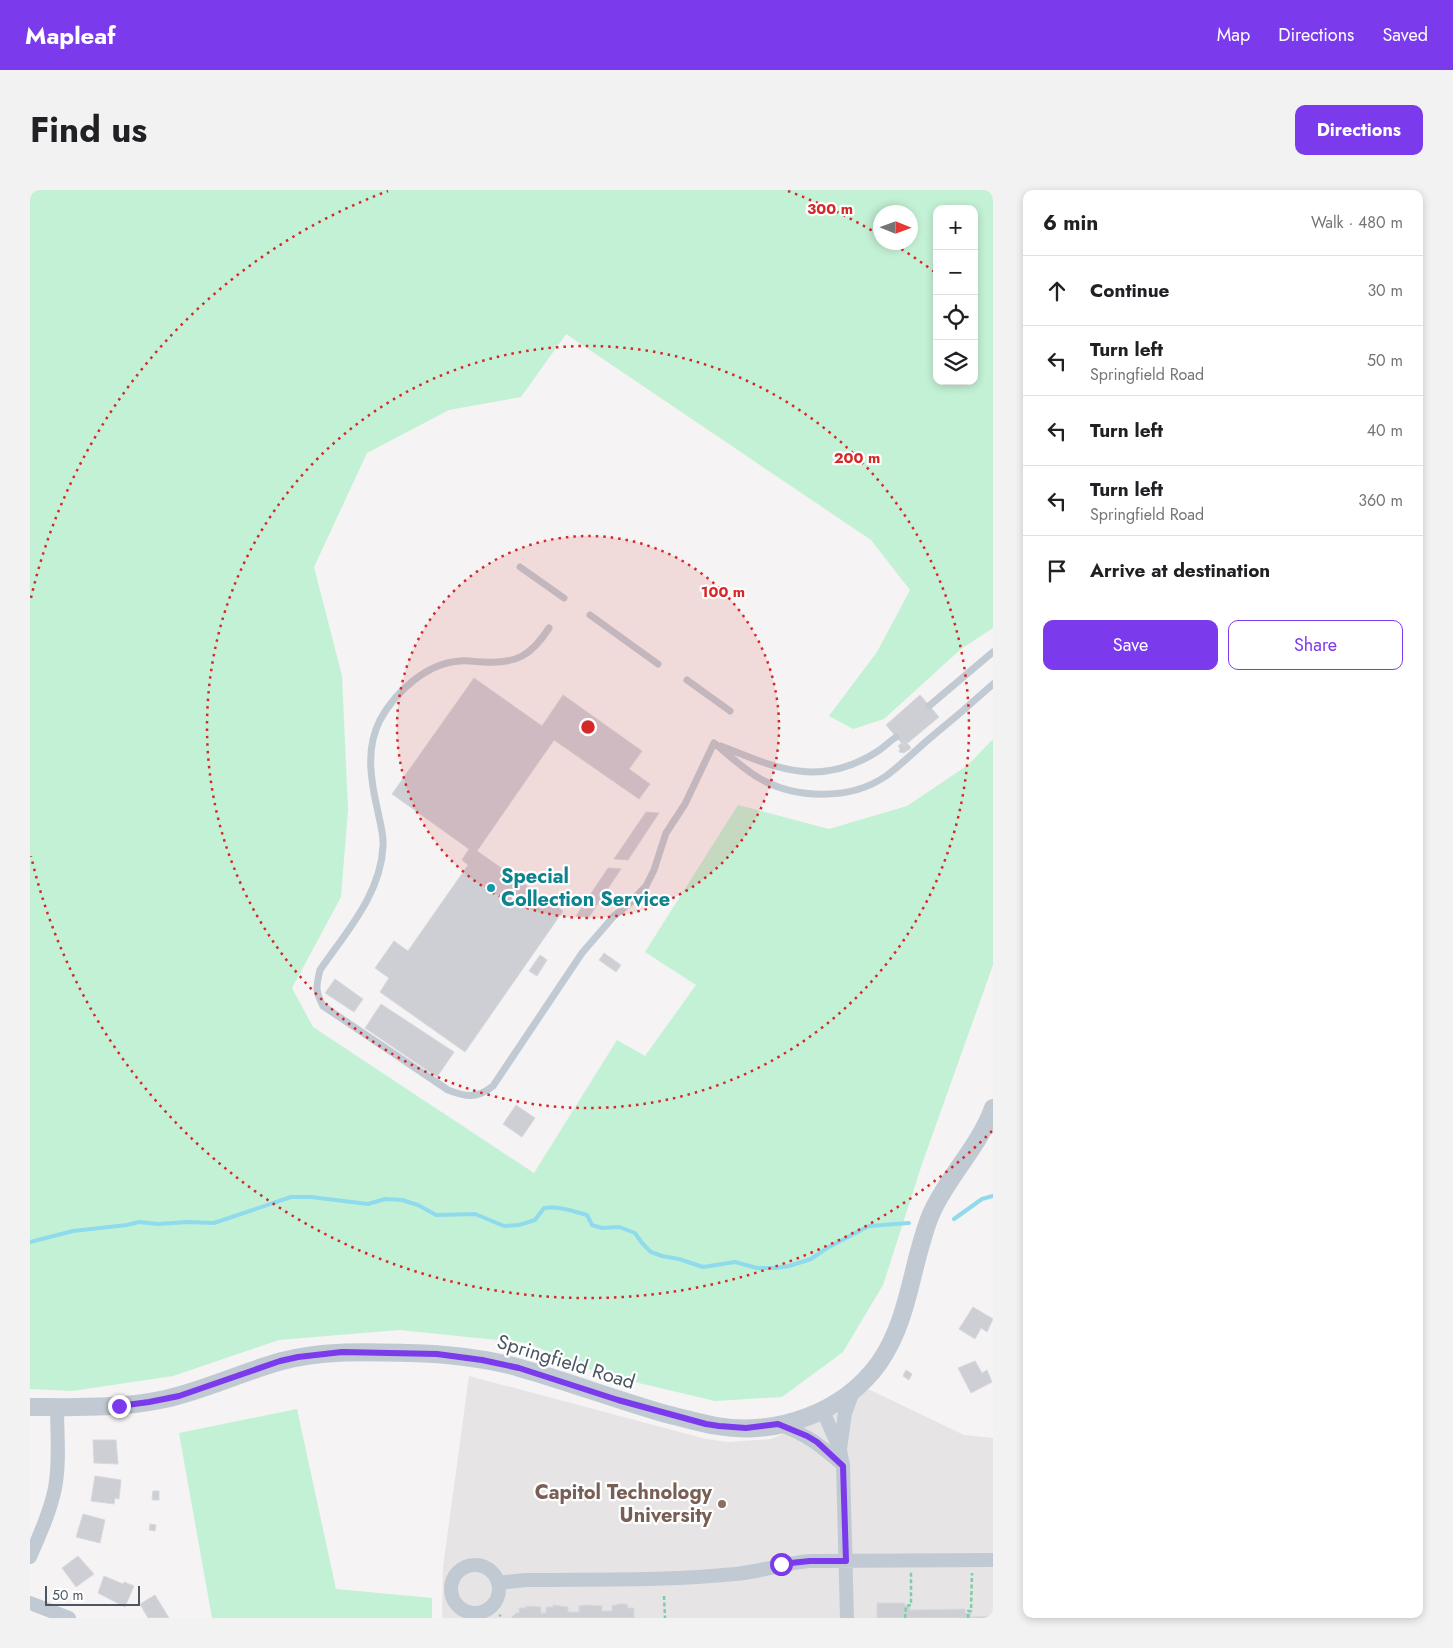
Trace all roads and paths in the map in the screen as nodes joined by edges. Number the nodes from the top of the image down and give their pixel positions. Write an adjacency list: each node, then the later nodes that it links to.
1 (520, 567): 2 (lane)
2 (564, 598)
3 (590, 615): 6 (lane)
4 (549, 628): 12 (lane)
5 (993, 652): 9 (lane)
6 (658, 664)
7 (686, 680): 10 (lane)
8 (993, 684): 12 (lane)
9 (930, 706)
10 (730, 711)
11 (896, 737): 12 (lane)
12 (714, 743)
13 (993, 1108): 14 (street, Springfield Road)
14 (853, 1390): 17 (street, Springfield Road); 19 (street)
15 (30, 1407): 16 (street, Springfield Road)
16 (57, 1407): 18 (street, Springfield Road); 21 (street)
17 (823, 1411): 18 (street, Springfield Road); 19 (street)
18 (778, 1424): 20 (street)
19 (840, 1450): 20 (street)
20 (843, 1466): 25 (street)
21 (30, 1557)
22 (911, 1560): 23 (street); 25 (street); 33 (path)
23 (971, 1560): 24 (street); 34 (path)
24 (993, 1560)
25 (846, 1561): 26 (street); 32 (street)
26 (498, 1583): 29 (street); 29 (street)
27 (664, 1596): 31 (path)
28 (30, 1603): 30 (street)
29 (465, 1615)
30 (69, 1618)
31 (665, 1618)
32 (847, 1618)
33 (905, 1618)
34 (968, 1618)

